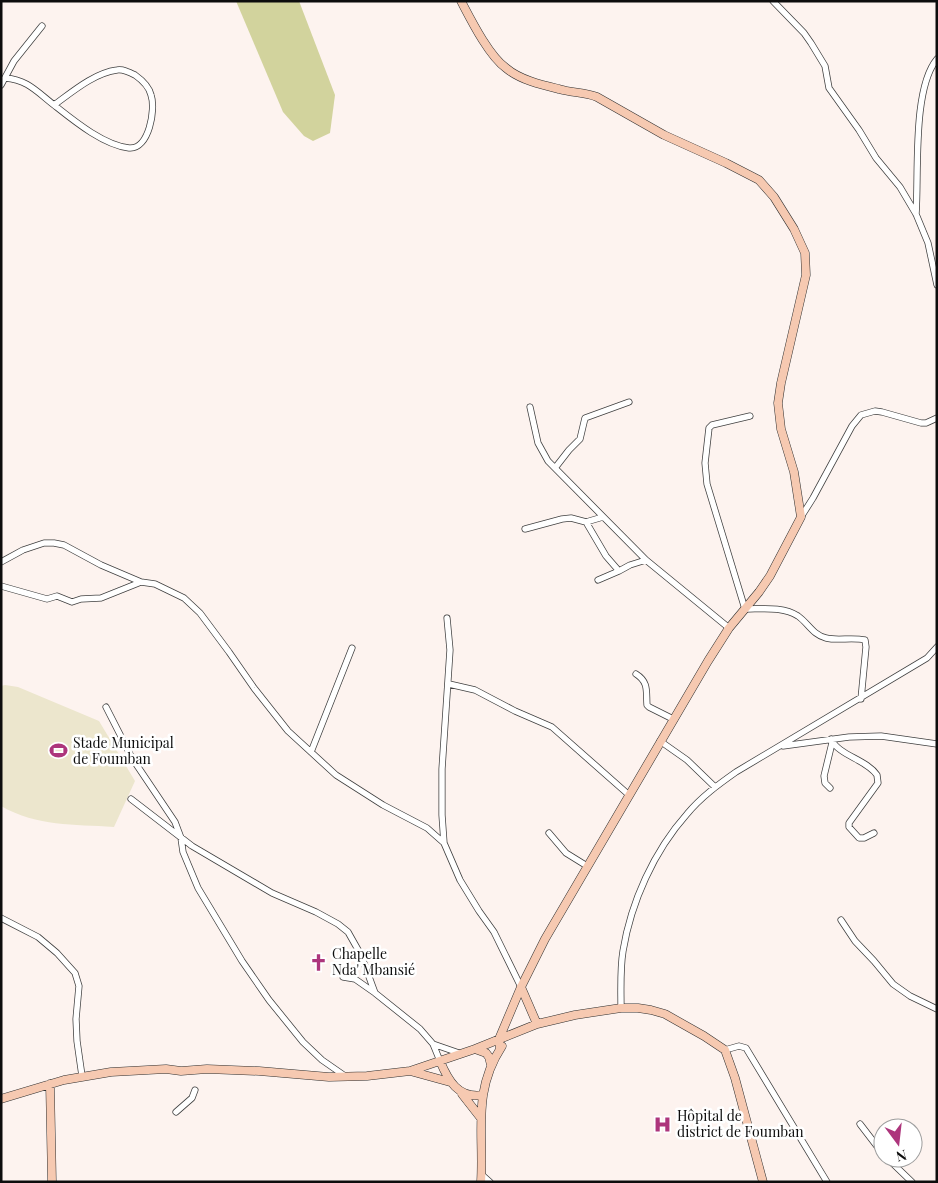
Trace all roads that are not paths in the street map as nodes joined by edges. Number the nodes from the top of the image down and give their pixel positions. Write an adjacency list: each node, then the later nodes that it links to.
1 (461, 1): 16 (street)
2 (773, 1): 8 (street)
3 (42, 26): 5 (street)
4 (937, 59): 8 (street)
5 (5, 78): 6 (street); 7 (street)
6 (1, 85)
7 (54, 105): 7 (street)
8 (916, 214): 9 (street)
9 (937, 285)
10 (629, 402): 14 (street)
11 (530, 408): 14 (street)
12 (750, 416): 25 (street)
13 (937, 418): 16 (street)
14 (555, 468): 15 (street)
15 (603, 517): 17 (street); 19 (street)
16 (801, 517): 25 (street)
17 (586, 522): 18 (street); 21 (street)
18 (524, 529)
19 (646, 560): 21 (street); 27 (street)
20 (1, 562): 23 (street)
21 (619, 571): 22 (street)
22 (598, 580)
23 (141, 582): 24 (street); 39 (street)
24 (1, 586)
25 (745, 609): 27 (street); 32 (street)
26 (447, 618): 31 (street)
27 (729, 628): 34 (street)
28 (937, 647): 32 (street)
29 (352, 648): 39 (street)
30 (636, 674): 34 (street)
31 (449, 684): 42 (street); 47 (street)
32 (861, 699): 38 (street)
33 (106, 707): 46 (street)
34 (673, 719): 35 (street)
35 (660, 741): 40 (street); 42 (street)
36 (832, 741): 37 (street); 38 (street); 41 (street); 45 (street)
37 (937, 744)
38 (778, 747): 40 (street)
39 (311, 752): 47 (street)
40 (715, 787): 54 (street)
41 (830, 788)
42 (629, 795): 48 (street)
43 (132, 799): 46 (street)
44 (548, 833): 48 (street)
45 (874, 833)
46 (181, 838): 53 (street); 68 (street)
47 (444, 843): 52 (street)
48 (587, 866): 52 (street)
49 (1, 918): 67 (street)
50 (841, 920): 55 (street)
51 (343, 977): 53 (street)
52 (521, 987): 56 (street); 58 (street)
53 (375, 992): 59 (street)
54 (621, 1008): 56 (street); 62 (street)
55 (937, 1009)
56 (537, 1024): 57 (street)
57 (509, 1036): 58 (street); 61 (street)
58 (499, 1039): 60 (street); 61 (street)
59 (433, 1044): 63 (street); 64 (street)
60 (475, 1049): 63 (street); 65 (street)
61 (500, 1049): 65 (street)
62 (725, 1050): 83 (street); 84 (street)
63 (459, 1053): 64 (street)
64 (440, 1061): 66 (street); 69 (street)
65 (491, 1066): 73 (street)
66 (410, 1071): 68 (street); 69 (street)
67 (82, 1076): 68 (street); 70 (street)
68 (346, 1078)
69 (450, 1082): 72 (street)
70 (50, 1084): 74 (street); 81 (street)
71 (195, 1090): 75 (street)
72 (461, 1092): 73 (street); 76 (street)
73 (483, 1095): 76 (street)
74 (1, 1099)
75 (176, 1112)
76 (480, 1118): 80 (street)
77 (860, 1124): 78 (street)
78 (873, 1141)
79 (897, 1168): 85 (street)
80 (481, 1178): 82 (street)
81 (52, 1182)
82 (490, 1182)
83 (763, 1182)
84 (827, 1182)
85 (912, 1182)

